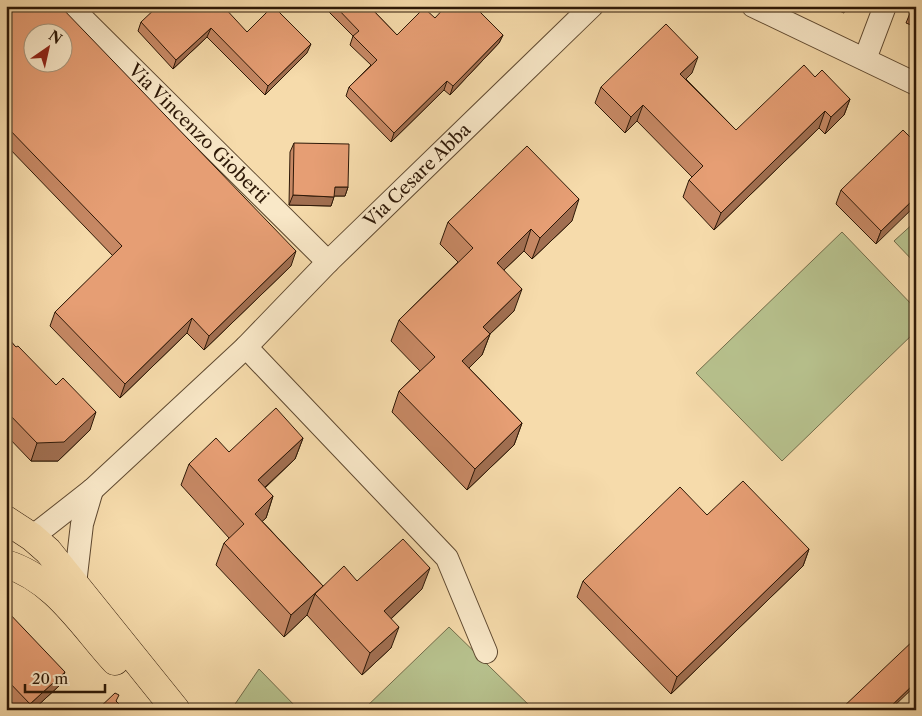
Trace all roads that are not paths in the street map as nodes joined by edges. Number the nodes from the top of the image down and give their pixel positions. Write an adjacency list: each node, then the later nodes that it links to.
1 (70, 6): 7 (street, Via Vincenzo Gioberti)
2 (592, 6): 7 (street, Via Cesare Abba)
3 (752, 6): 5 (street)
4 (885, 6): 5 (street)
5 (865, 59): 6 (street)
6 (916, 84)
7 (328, 262): 8 (street, Via Cesare Abba)
8 (246, 347): 9 (street, Via Cesare Abba); 14 (street)
9 (92, 490): 11 (street, Via Cesare Abba); 13 (street)
10 (6, 520): 11 (main road)
11 (32, 537): 13 (main road)
12 (6, 564): 15 (main road)
13 (76, 584): 16 (main road)
14 (486, 652)
15 (162, 710)
16 (176, 710)

